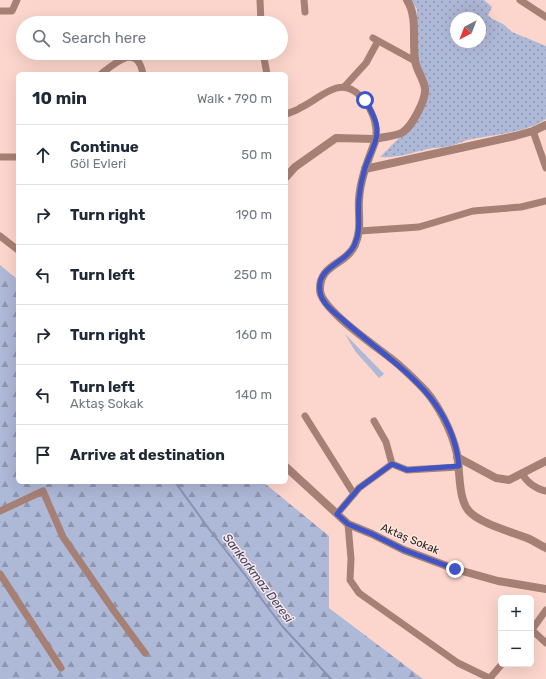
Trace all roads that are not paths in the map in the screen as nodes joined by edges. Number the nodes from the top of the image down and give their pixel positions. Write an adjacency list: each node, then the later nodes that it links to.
1 (17, 0): 6 (street)
2 (260, 0): 8 (street)
3 (304, 0): 7 (street)
4 (407, 0): 13 (street)
5 (520, 0): 9 (street)
6 (0, 11)
7 (305, 12)
8 (261, 16)
9 (546, 17)
10 (121, 60): 14 (street)
11 (138, 60): 15 (street)
12 (264, 60): 16 (street)
13 (415, 61): 17 (street); 21 (street)
14 (104, 72)
15 (143, 72)
16 (267, 72)
17 (345, 86): 18 (street); 21 (street)
18 (288, 113)
19 (546, 126): 20 (street)
20 (533, 131): 24 (street); 25 (street)
21 (376, 139): 24 (street); 26 (street)
22 (0, 157): 23 (street)
23 (16, 157)
24 (365, 168): 28 (street)
25 (546, 168)
26 (288, 175)
27 (546, 201): 28 (street)
28 (360, 231): 33 (street)
29 (0, 236): 30 (street)
30 (16, 248)
31 (304, 416): 40 (street)
32 (374, 421): 35 (street)
33 (457, 457): 36 (street); 38 (street)
34 (546, 461): 38 (street)
35 (392, 464): 36 (street); 40 (street)
36 (459, 466): 44 (street)
37 (288, 469): 42 (street, Aktaş Sokak)
38 (522, 473): 39 (street)
39 (546, 491)
40 (354, 494): 42 (street)
41 (0, 511): 51 (street)
42 (337, 514): 43 (street, Aktaş Sokak)
43 (348, 524): 46 (street, Aktaş Sokak); 54 (street)
44 (546, 548)
45 (0, 574): 53 (street)
46 (546, 589)
47 (546, 610): 48 (street)
48 (534, 626)
49 (532, 631): 50 (street)
50 (546, 643)
51 (145, 652)
52 (500, 667): 54 (street)
53 (60, 668)
54 (490, 679)

